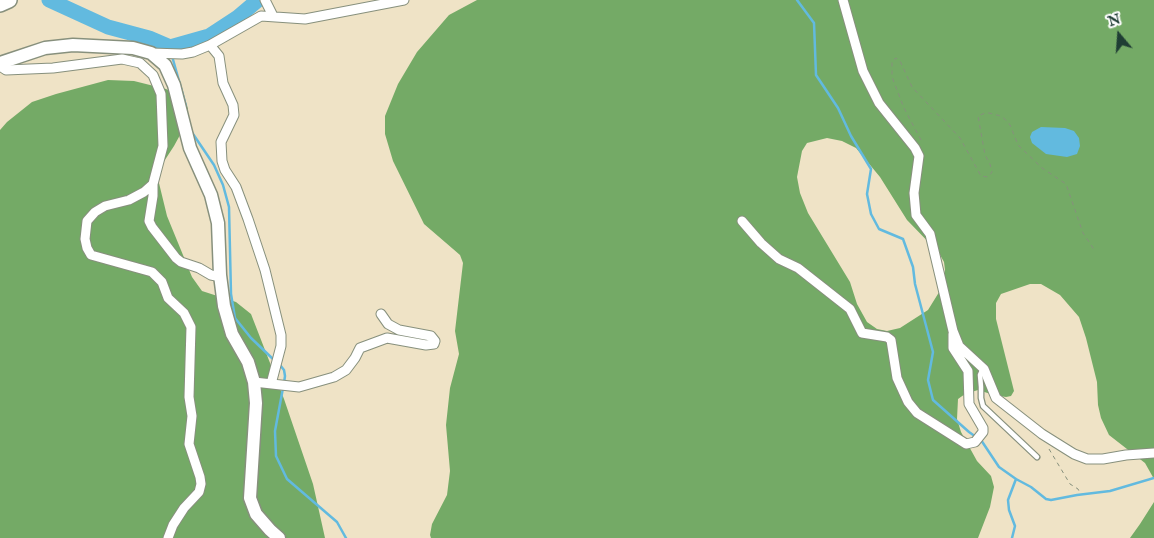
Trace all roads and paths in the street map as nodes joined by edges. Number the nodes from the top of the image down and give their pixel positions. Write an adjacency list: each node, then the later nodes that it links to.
1 (9, 0): 5 (highway)
2 (404, 0): 6 (street)
3 (843, 0): 10 (street)
4 (266, 2): 6 (street)
5 (0, 4)
6 (273, 16): 7 (street)
7 (210, 45): 8 (street); 19 (street)
8 (158, 53): 9 (street); 14 (street)
9 (0, 64): 11 (street)
10 (918, 153): 13 (path); 16 (street)
11 (153, 184): 14 (street); 24 (street)
12 (742, 221): 16 (street)
13 (1095, 251)
14 (221, 278): 18 (street)
15 (381, 314): 19 (street)
16 (953, 331): 17 (street)
17 (983, 367): 20 (street); 22 (lane)
18 (254, 382): 19 (street); 25 (street)
19 (272, 384)
20 (1045, 436): 21 (street); 23 (path)
21 (1154, 453)
22 (1037, 457)
23 (1080, 493)
24 (168, 538)
25 (279, 538)

